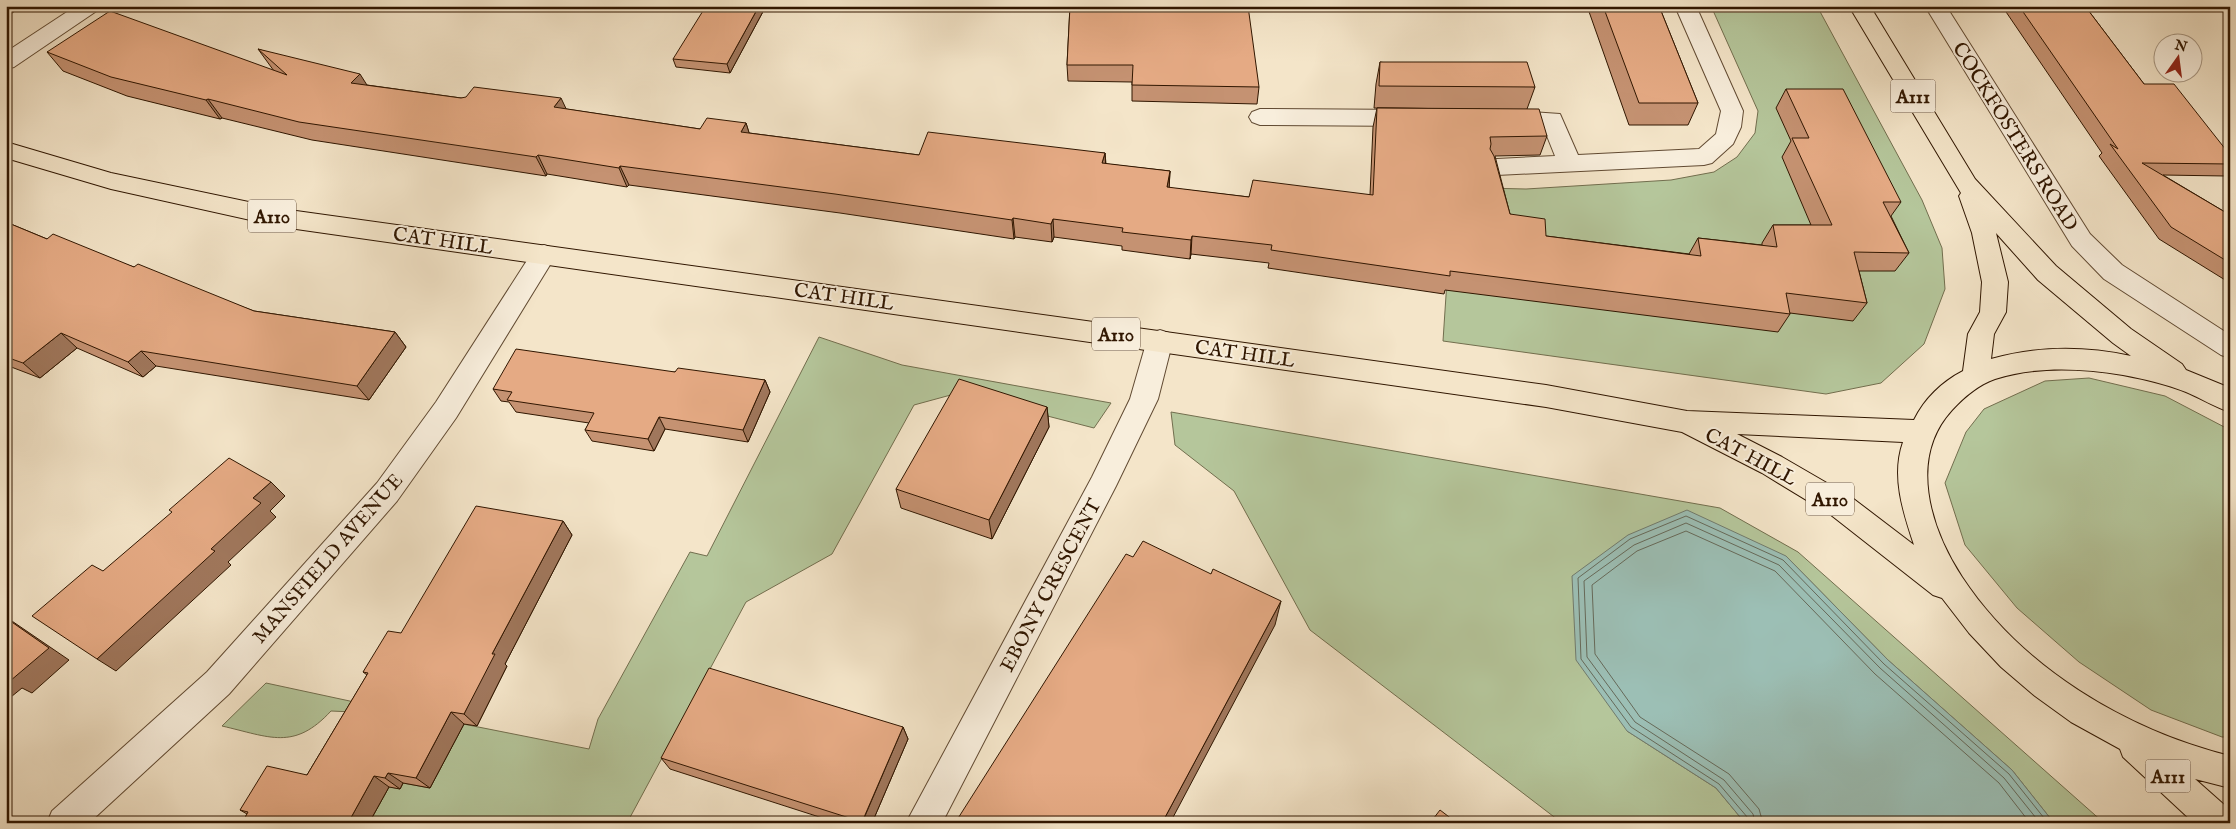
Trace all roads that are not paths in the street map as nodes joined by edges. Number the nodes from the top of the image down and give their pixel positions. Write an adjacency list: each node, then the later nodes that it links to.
1 (92, 6): 5 (street)
2 (1685, 6): 10 (street)
3 (1860, 6): 12 (main road, A111)
4 (1935, 6): 15 (street, COCKFOSTERS ROAD)
5 (6, 62)
6 (1260, 117): 7 (street)
7 (1435, 118)
8 (1484, 118): 10 (street)
9 (6, 150): 13 (main road, CAT HILL / A110)
10 (1570, 165): 11 (street)
11 (1497, 167)
12 (1967, 185): 16 (main road, A111); 17 (main road, A111)
13 (544, 254): 14 (main road, CAT HILL / A110); 24 (street, MANSFIELD AVENUE)
14 (1160, 340): 19 (main road, CAT HILL / A110); 25 (street, EBONY CRESCENT)
15 (2230, 348)
16 (1976, 375): 17 (main road); 20 (main road)
17 (2188, 381): 18 (main road)
18 (2230, 401)
19 (1686, 422): 20 (main road, CAT HILL / A110); 21 (main road, CAT HILL / A110)
20 (1920, 431): 21 (main road)
21 (1959, 597): 22 (main road)
22 (2117, 731): 23 (main road); 26 (main road, A111)
23 (2230, 772)
24 (64, 823)
25 (923, 823)
26 (2219, 823)

